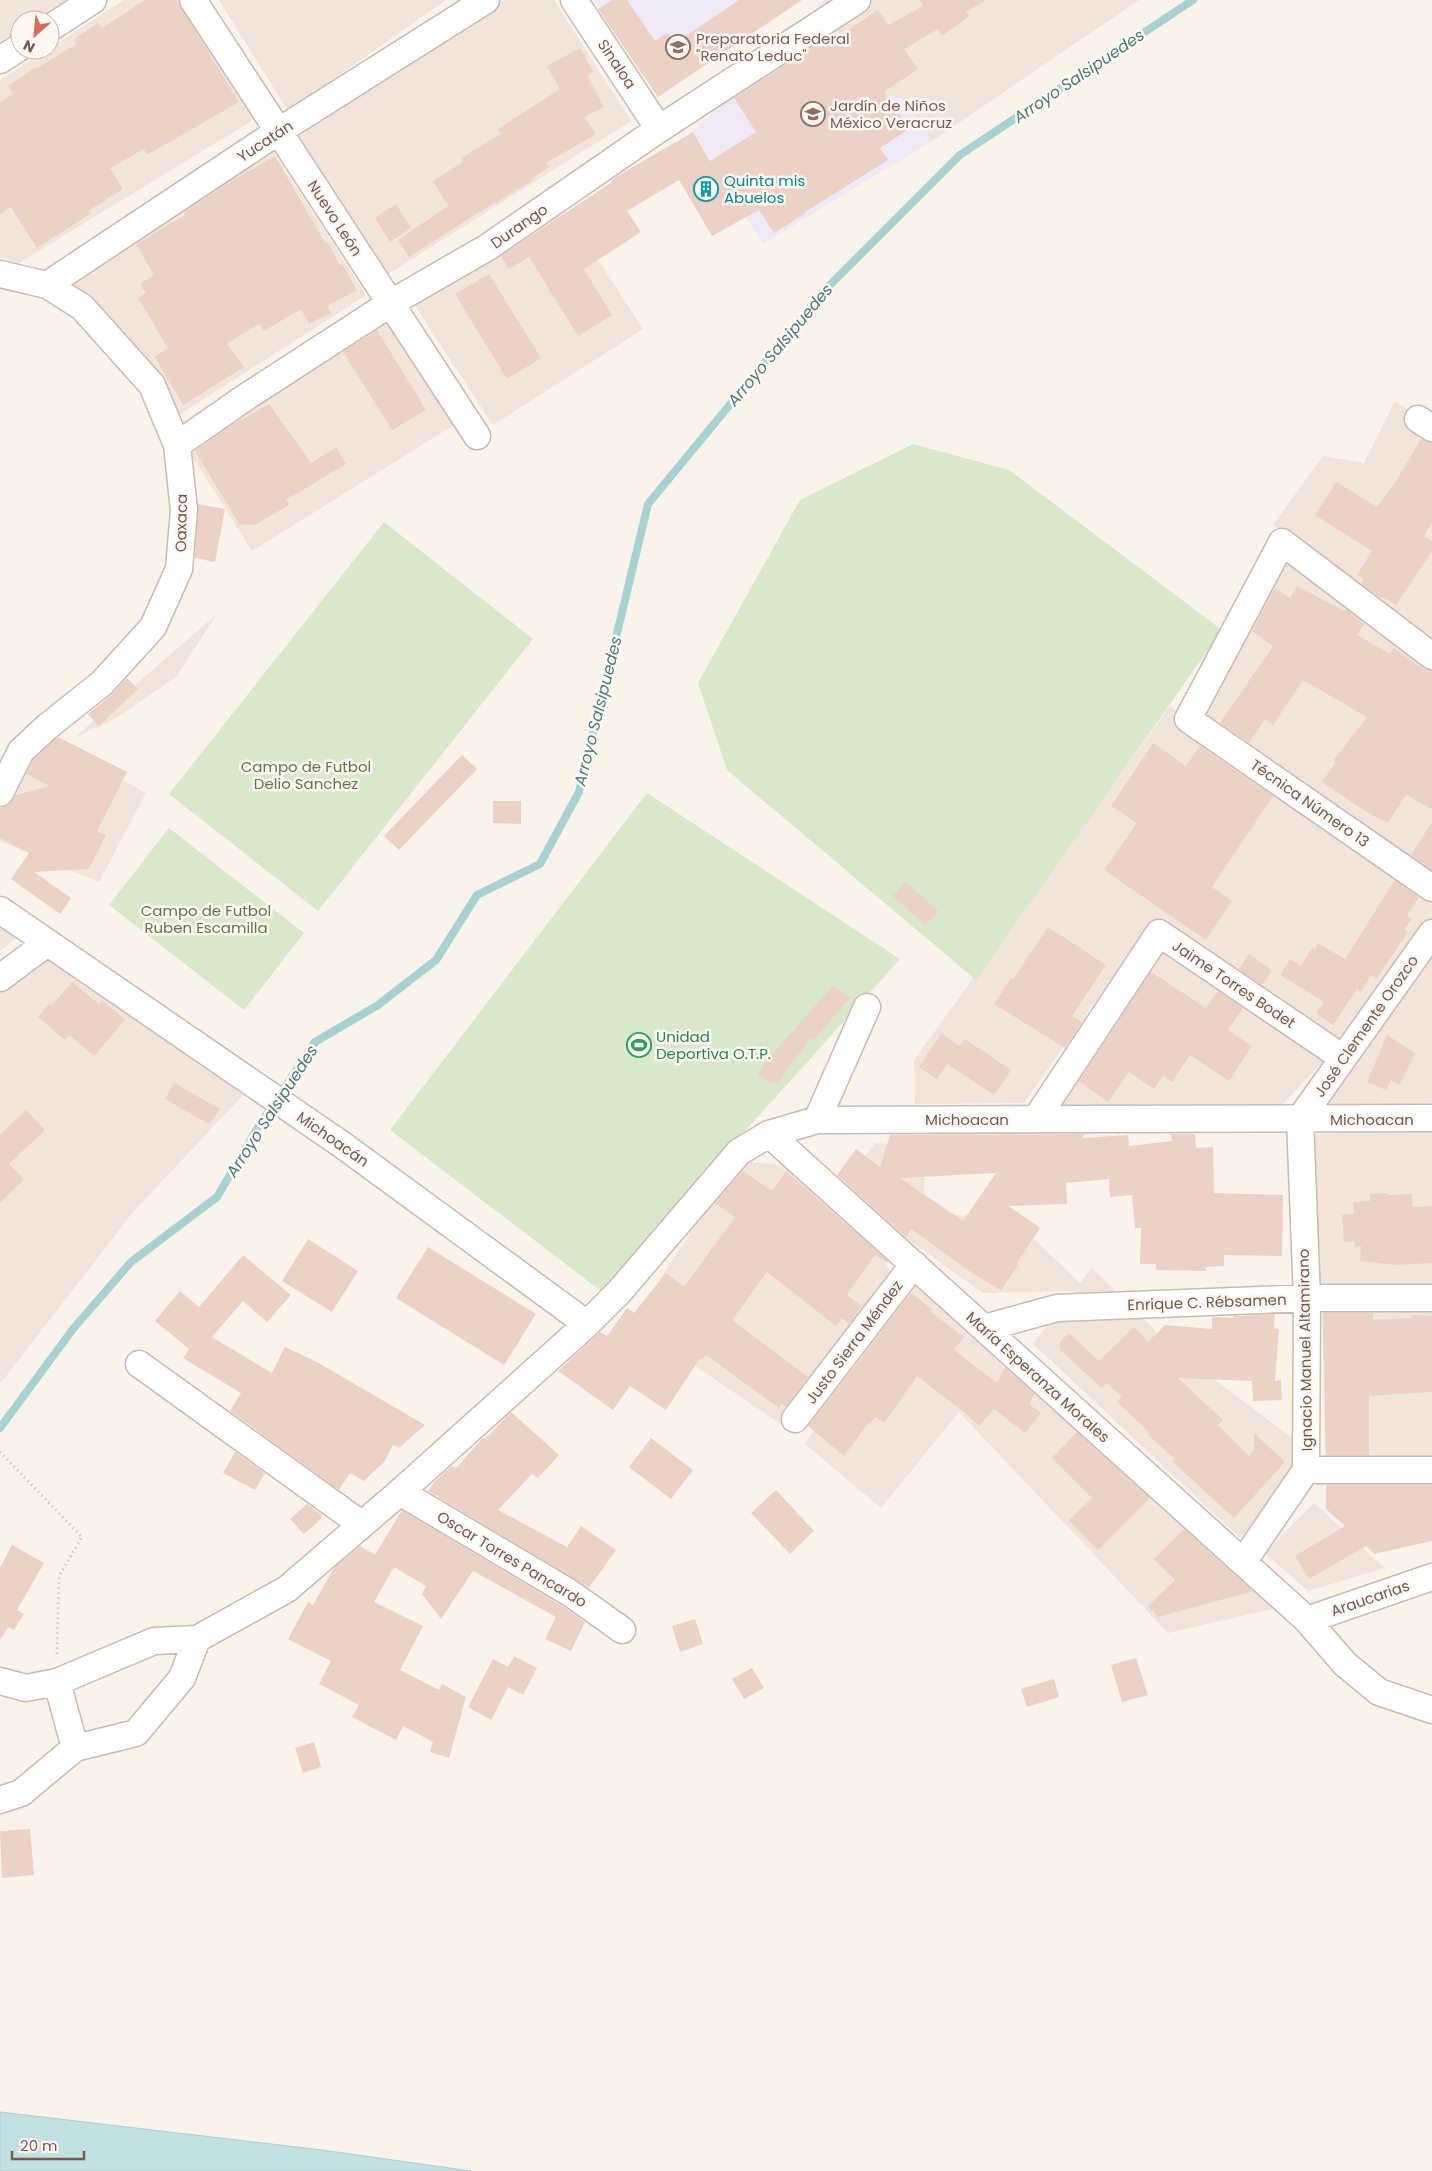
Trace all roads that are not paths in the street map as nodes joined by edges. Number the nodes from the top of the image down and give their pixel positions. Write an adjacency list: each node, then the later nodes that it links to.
1 (93, 0): 6 (street)
2 (193, 0): 8 (street, Nuevo León)
3 (486, 0): 8 (street, Yucatán)
4 (574, 0): 7 (street, Sinaloa)
5 (851, 2): 7 (street, Durango)
6 (60, 21)
7 (659, 129): 11 (street, Durango)
8 (279, 131): 10 (street, Yucatán); 11 (street, Nuevo León)
9 (0, 274): 10 (street, Oaxaca)
10 (47, 285): 13 (street, Oaxaca)
11 (390, 303): 12 (street, Nuevo León); 13 (street, Durango)
12 (477, 436)
13 (177, 445): 15 (street, Oaxaca)
14 (1432, 656): 16 (street, Técnica Número 13)
15 (0, 793)
16 (1432, 888)
17 (0, 910): 19 (street, Michoacán)
18 (1432, 933): 22 (street, José Clemente Orozco)
19 (47, 943): 20 (street); 31 (street, Michoacán)
20 (0, 978)
21 (867, 1007): 26 (street)
22 (1343, 1058): 24 (street, Jaime Torres Bodet); 25 (street, José Clemente Orozco)
23 (1432, 1118): 25 (street, Michoacan)
24 (1036, 1119): 25 (street, Michoacan); 26 (street, Michoacan)
25 (1300, 1119): 29 (street, Ignacio Manuel Altamirano)
26 (817, 1120): 27 (street, Michoacan)
27 (769, 1134): 28 (street, María Esperanza Morales); 31 (street, Michoacan)
28 (914, 1264): 32 (street, María Esperanza Morales); 34 (street, Justo Sierra Méndez)
29 (1306, 1298): 30 (street, Enrique C. Rébsamen); 32 (street, Enrique C. Rébsamen); 35 (street, Ignacio Manuel Altamirano)
30 (1432, 1298)
31 (587, 1324): 37 (street)
32 (984, 1328): 39 (street, María Esperanza Morales)
33 (139, 1364): 38 (street)
34 (795, 1419)
35 (1306, 1470): 36 (street); 39 (street, Ignacio Manuel Altamirano)
36 (1432, 1470)
37 (400, 1492): 38 (street); 42 (street, Oscar Torres Pancardo)
38 (360, 1524): 43 (street)
39 (1243, 1562): 41 (street, María Esperanza Morales)
40 (1432, 1576): 41 (street, Araucarias)
41 (1307, 1620): 46 (street, María Esperanza Morales)
42 (622, 1630)
43 (197, 1639): 45 (street); 47 (street)
44 (0, 1681): 45 (street)
45 (56, 1682): 47 (street)
46 (1432, 1710)
47 (74, 1748): 48 (street)
48 (0, 1800)

